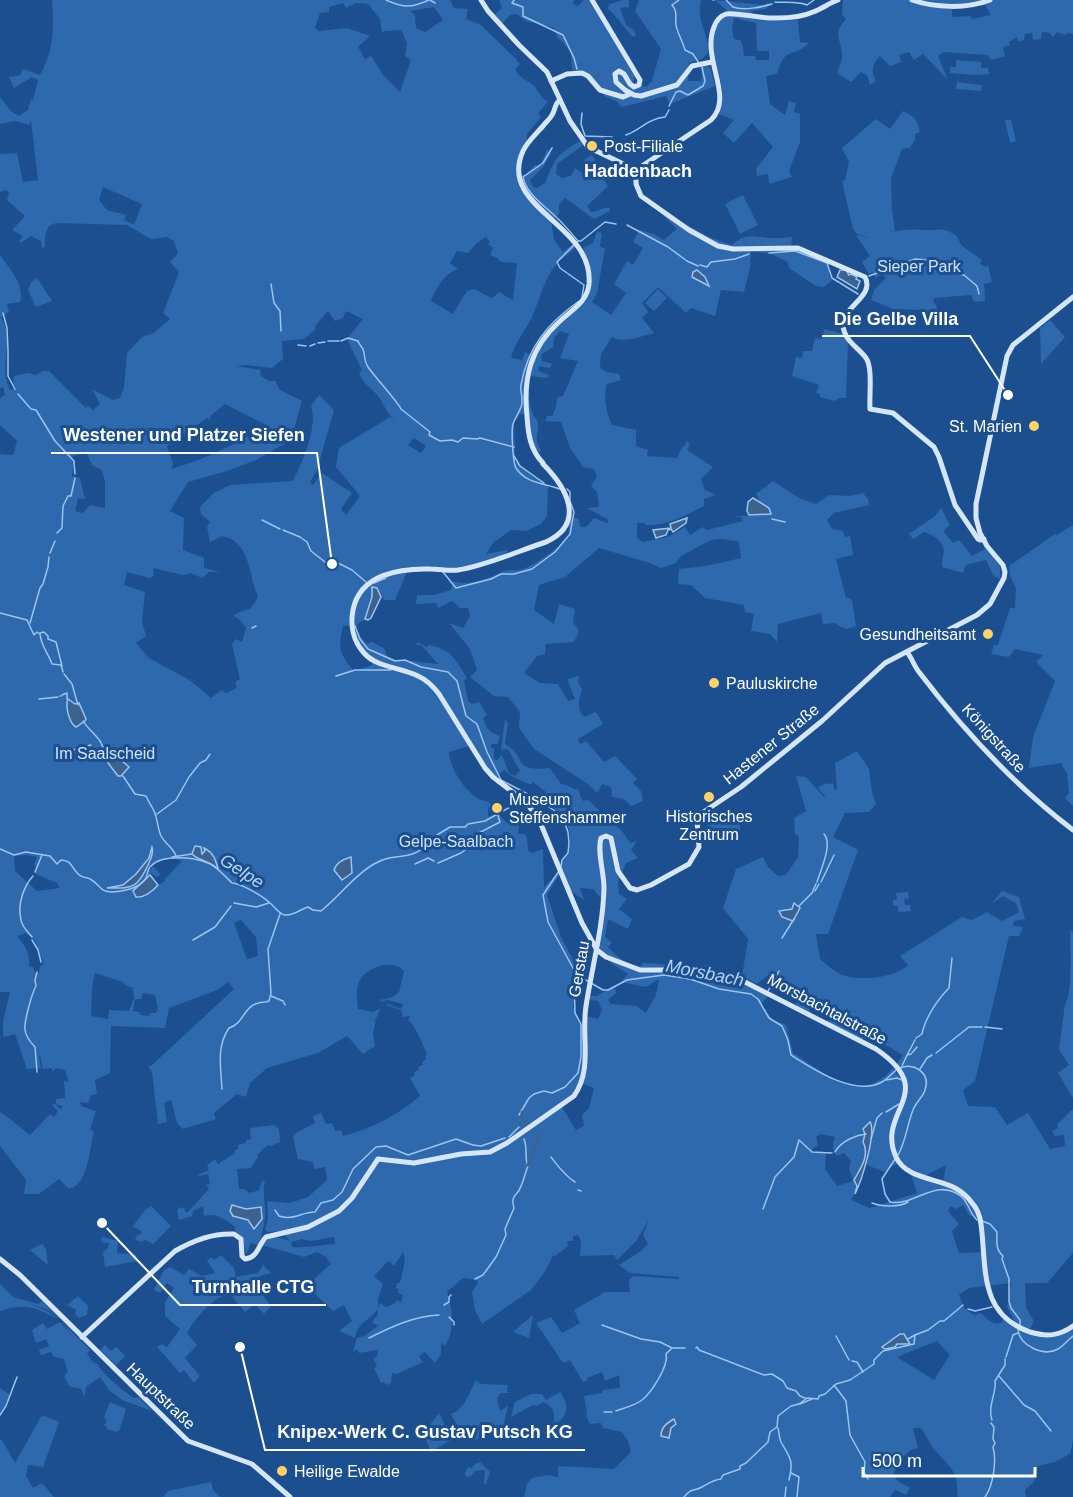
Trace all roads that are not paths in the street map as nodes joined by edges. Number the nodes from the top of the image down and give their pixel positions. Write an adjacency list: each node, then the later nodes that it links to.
1 (481, 0): 7 (main road)
2 (592, 0): 8 (main road)
3 (838, 0): 6 (main road)
4 (912, 0): 5 (main road)
5 (990, 0)
6 (712, 62): 8 (main road); 10 (main road)
7 (552, 81): 8 (main road); 9 (main road)
8 (630, 94)
9 (560, 99): 10 (main road); 16 (main road, Morsbachtalstraße)
10 (636, 170): 12 (main road)
11 (1073, 297): 12 (main road)
12 (984, 539): 13 (main road, Hastener Straße)
13 (907, 652): 14 (main road, Königstraße); 15 (main road, Hastener Straße)
14 (1073, 830)
15 (604, 889): 16 (main road, Gerstau)
16 (597, 950): 17 (main road, Morsbachtalstraße); 18 (main road, Gerstau)
17 (603, 955): 18 (main road); 20 (main road, Morsbachtalstraße)
18 (595, 958): 21 (main road, Gerstau)
19 (0, 1259): 21 (main road, Hauptstraße)
20 (1073, 1326)
21 (82, 1337): 22 (main road, Hauptstraße)
22 (290, 1497)

